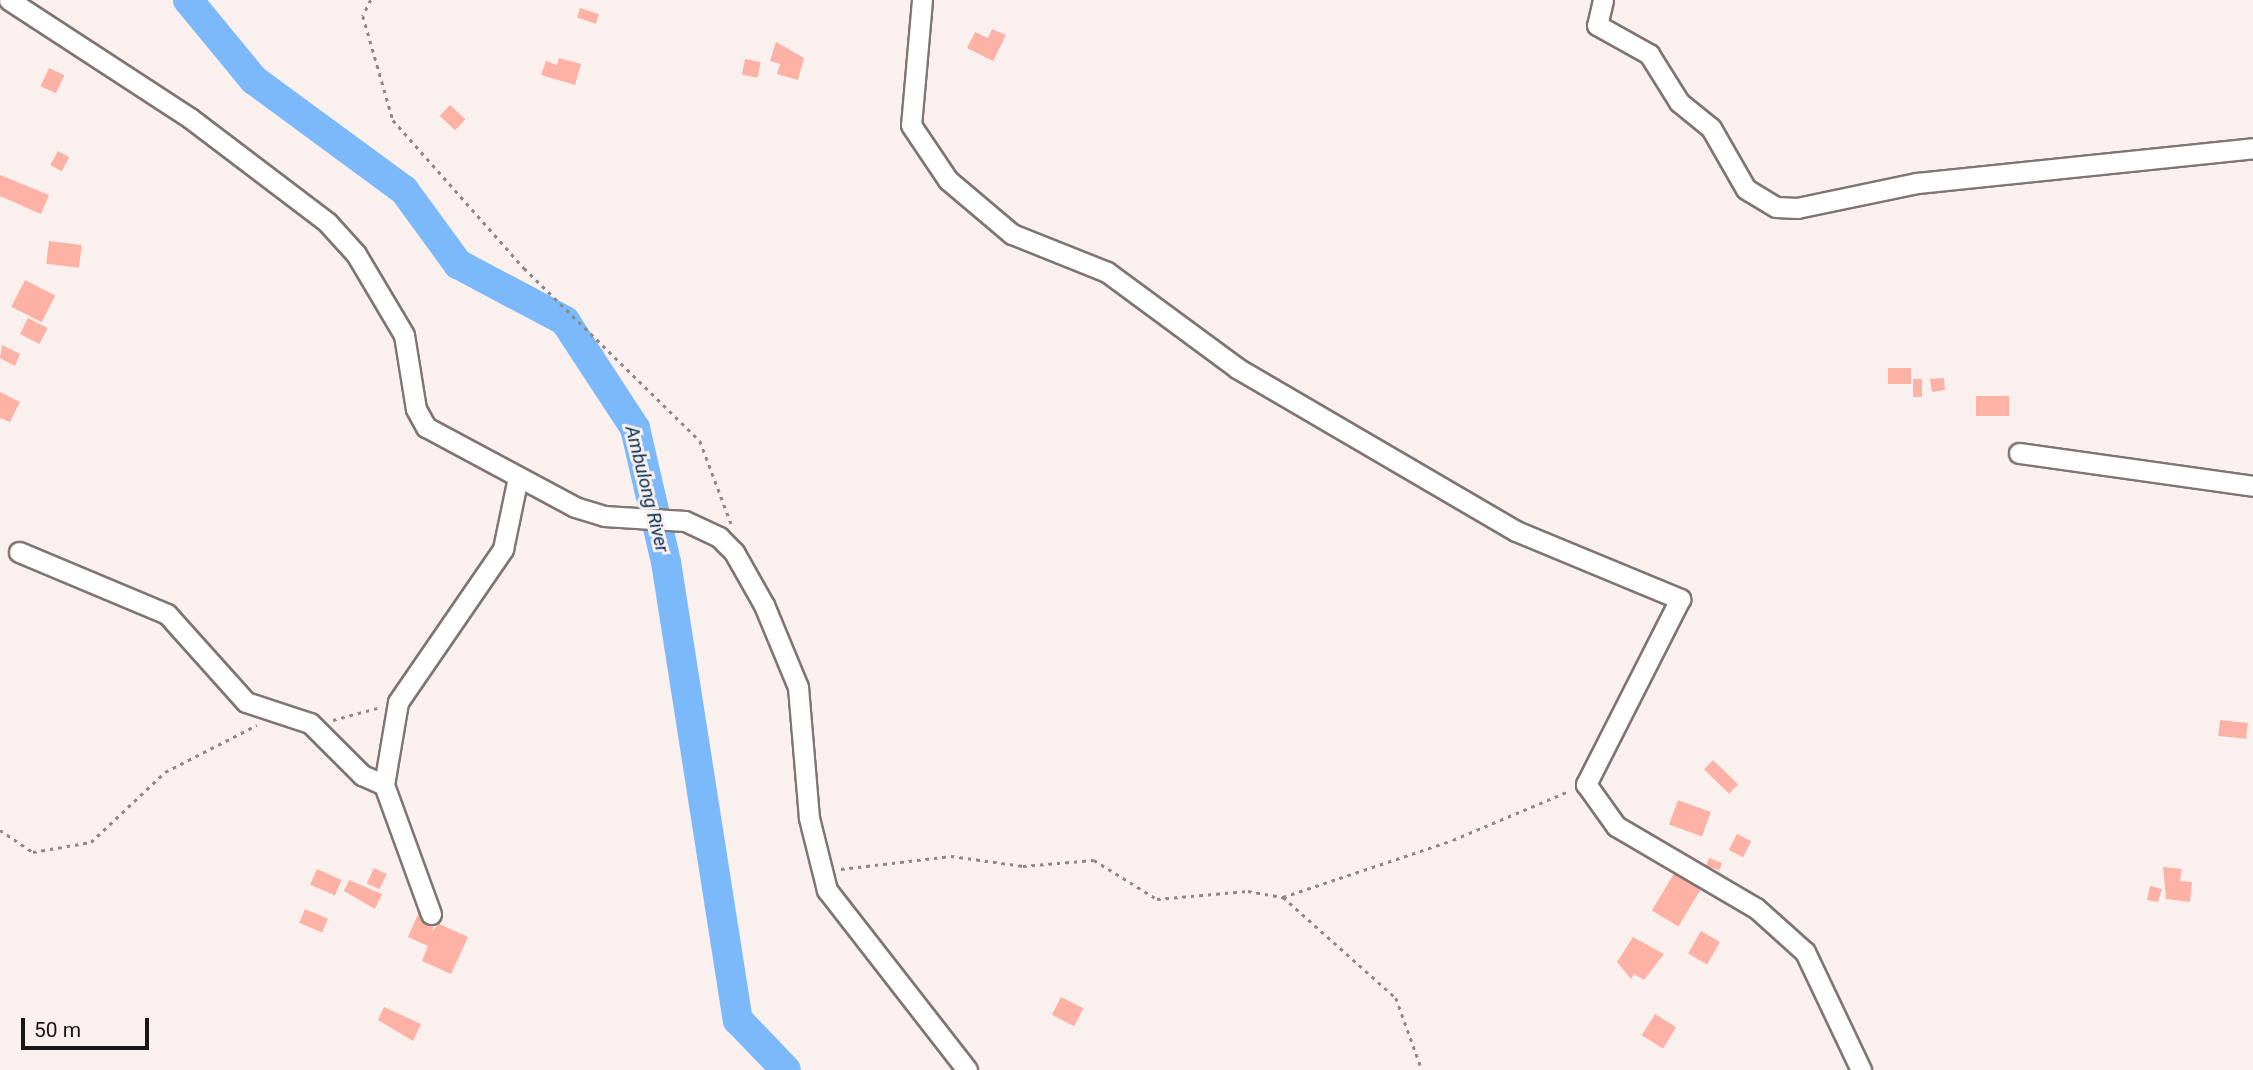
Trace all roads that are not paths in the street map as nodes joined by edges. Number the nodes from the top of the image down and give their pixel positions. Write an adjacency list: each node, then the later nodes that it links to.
1 (9, 0): 6 (street)
2 (922, 0): 12 (street)
3 (1603, 0): 4 (street)
4 (2253, 148)
5 (2019, 453): 7 (street)
6 (519, 477): 9 (street); 11 (street)
7 (2253, 486)
8 (19, 552): 9 (street)
9 (384, 785): 10 (street)
10 (431, 914)
11 (967, 1070)
12 (1861, 1070)

